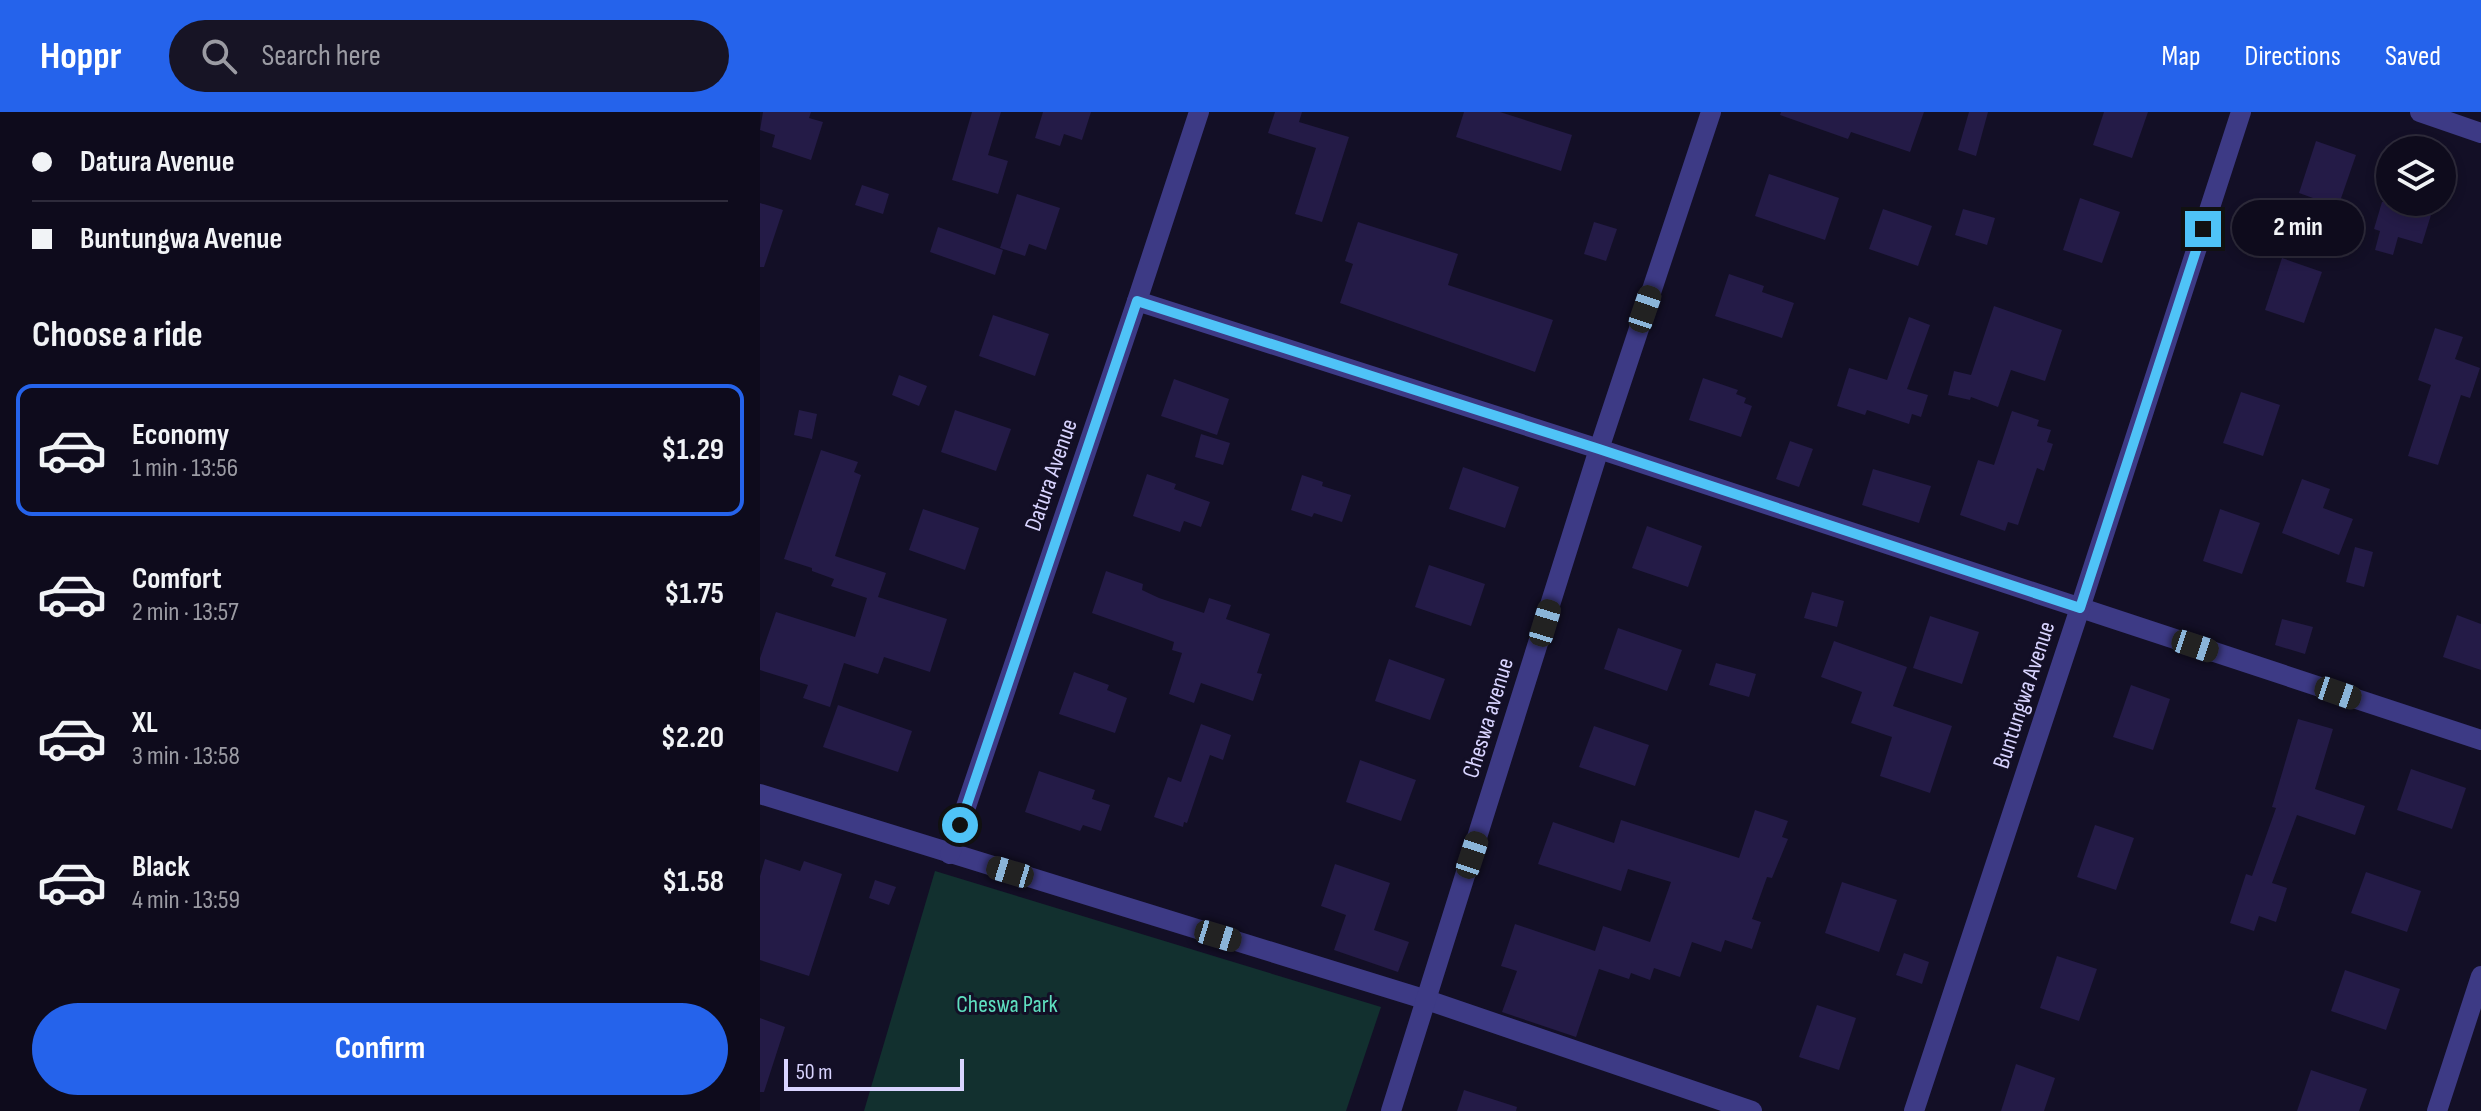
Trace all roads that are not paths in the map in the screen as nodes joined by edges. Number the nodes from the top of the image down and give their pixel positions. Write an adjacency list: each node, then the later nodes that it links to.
1 (1199, 112): 6 (street, Datura Avenue)
2 (1711, 112): 7 (street, Cheswa avenue)
3 (2241, 112): 8 (street, Buntungwa Avenue)
4 (2420, 112): 5 (street)
5 (2481, 133)
6 (1137, 301): 7 (street); 11 (street, Datura Avenue)
7 (1599, 449): 8 (street); 13 (street, Cheswa avenue)
8 (2080, 608): 9 (street); 16 (street, Buntungwa Avenue)
9 (2481, 740)
10 (760, 794): 11 (street)
11 (950, 854): 13 (street)
12 (2481, 976): 17 (street)
13 (1427, 1000): 14 (street, Cheswa avenue); 15 (street)
14 (1391, 1111)
15 (1752, 1111)
16 (1914, 1111)
17 (2437, 1111)

